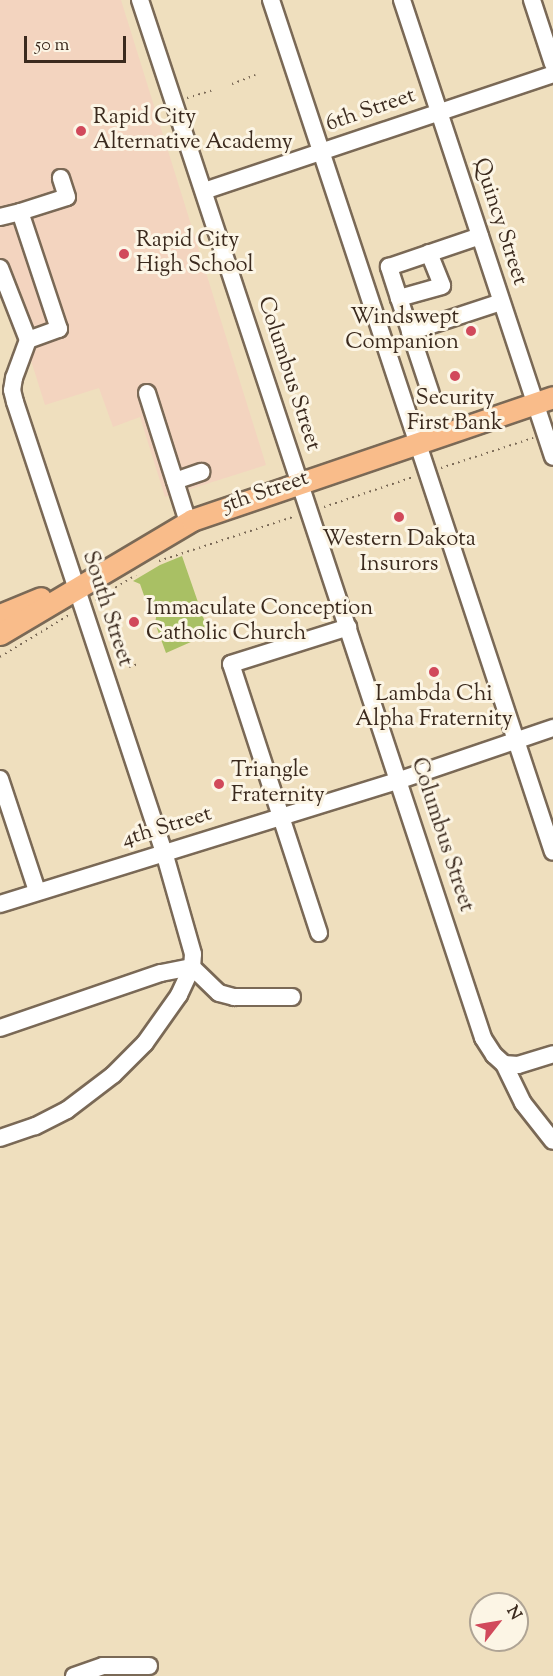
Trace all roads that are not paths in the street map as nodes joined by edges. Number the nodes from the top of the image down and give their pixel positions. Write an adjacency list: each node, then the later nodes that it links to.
1 (140, 0): 10 (street, Columbus Street)
2 (271, 0): 8 (street)
3 (402, 0): 7 (street, Quincy Street)
4 (532, 0): 5 (street)
5 (553, 64)
6 (553, 74): 7 (street, 6th Street)
7 (438, 112): 8 (street, 6th Street); 13 (street, Quincy Street)
8 (320, 152): 10 (street, 6th Street); 23 (street)
9 (61, 178): 11 (street)
10 (204, 191): 27 (street, Columbus Street)
11 (20, 212): 12 (street); 19 (street)
12 (0, 217)
13 (480, 236): 14 (street); 17 (street, Quincy Street)
14 (429, 253): 16 (street); 16 (street)
15 (0, 268): 19 (street)
16 (399, 298): 18 (street)
17 (501, 302): 18 (street); 22 (street, Quincy Street)
18 (410, 332): 21 (street)
19 (28, 340): 29 (street, South Street)
20 (147, 393): 26 (street)
21 (431, 394)
22 (544, 400): 23 (main road, 5th Street); 24 (street, Quincy Street)
23 (418, 443): 27 (main road, 5th Street); 34 (street)
24 (553, 457)
25 (201, 472): 26 (street)
26 (175, 481): 28 (street)
27 (300, 481): 28 (main road, 5th Street); 31 (street, Columbus Street)
28 (188, 522): 29 (main road, 5th Street)
29 (67, 592): 30 (main road); 32 (main road, 5th Street); 38 (street, South Street)
30 (0, 615)
31 (348, 627): 36 (street, Columbus Street); 37 (street)
32 (0, 634)
33 (553, 728): 34 (street, 4th Street)
34 (516, 740): 36 (street, 4th Street); 39 (street)
35 (0, 778): 40 (street)
36 (400, 780): 37 (street, 4th Street); 47 (street, Columbus Street)
37 (280, 817): 38 (street, 4th Street); 42 (street)
38 (164, 852): 40 (street, 4th Street); 43 (street, South Street)
39 (553, 852)
40 (37, 891): 41 (street, 4th Street)
41 (0, 904)
42 (319, 933)
43 (192, 967): 44 (street); 45 (street); 48 (street)
44 (292, 997)
45 (0, 1028)
46 (553, 1054): 47 (street)
47 (504, 1064): 49 (street, Columbus Street)
48 (0, 1138)
49 (553, 1141)
50 (149, 1666): 51 (street)
51 (74, 1676)

